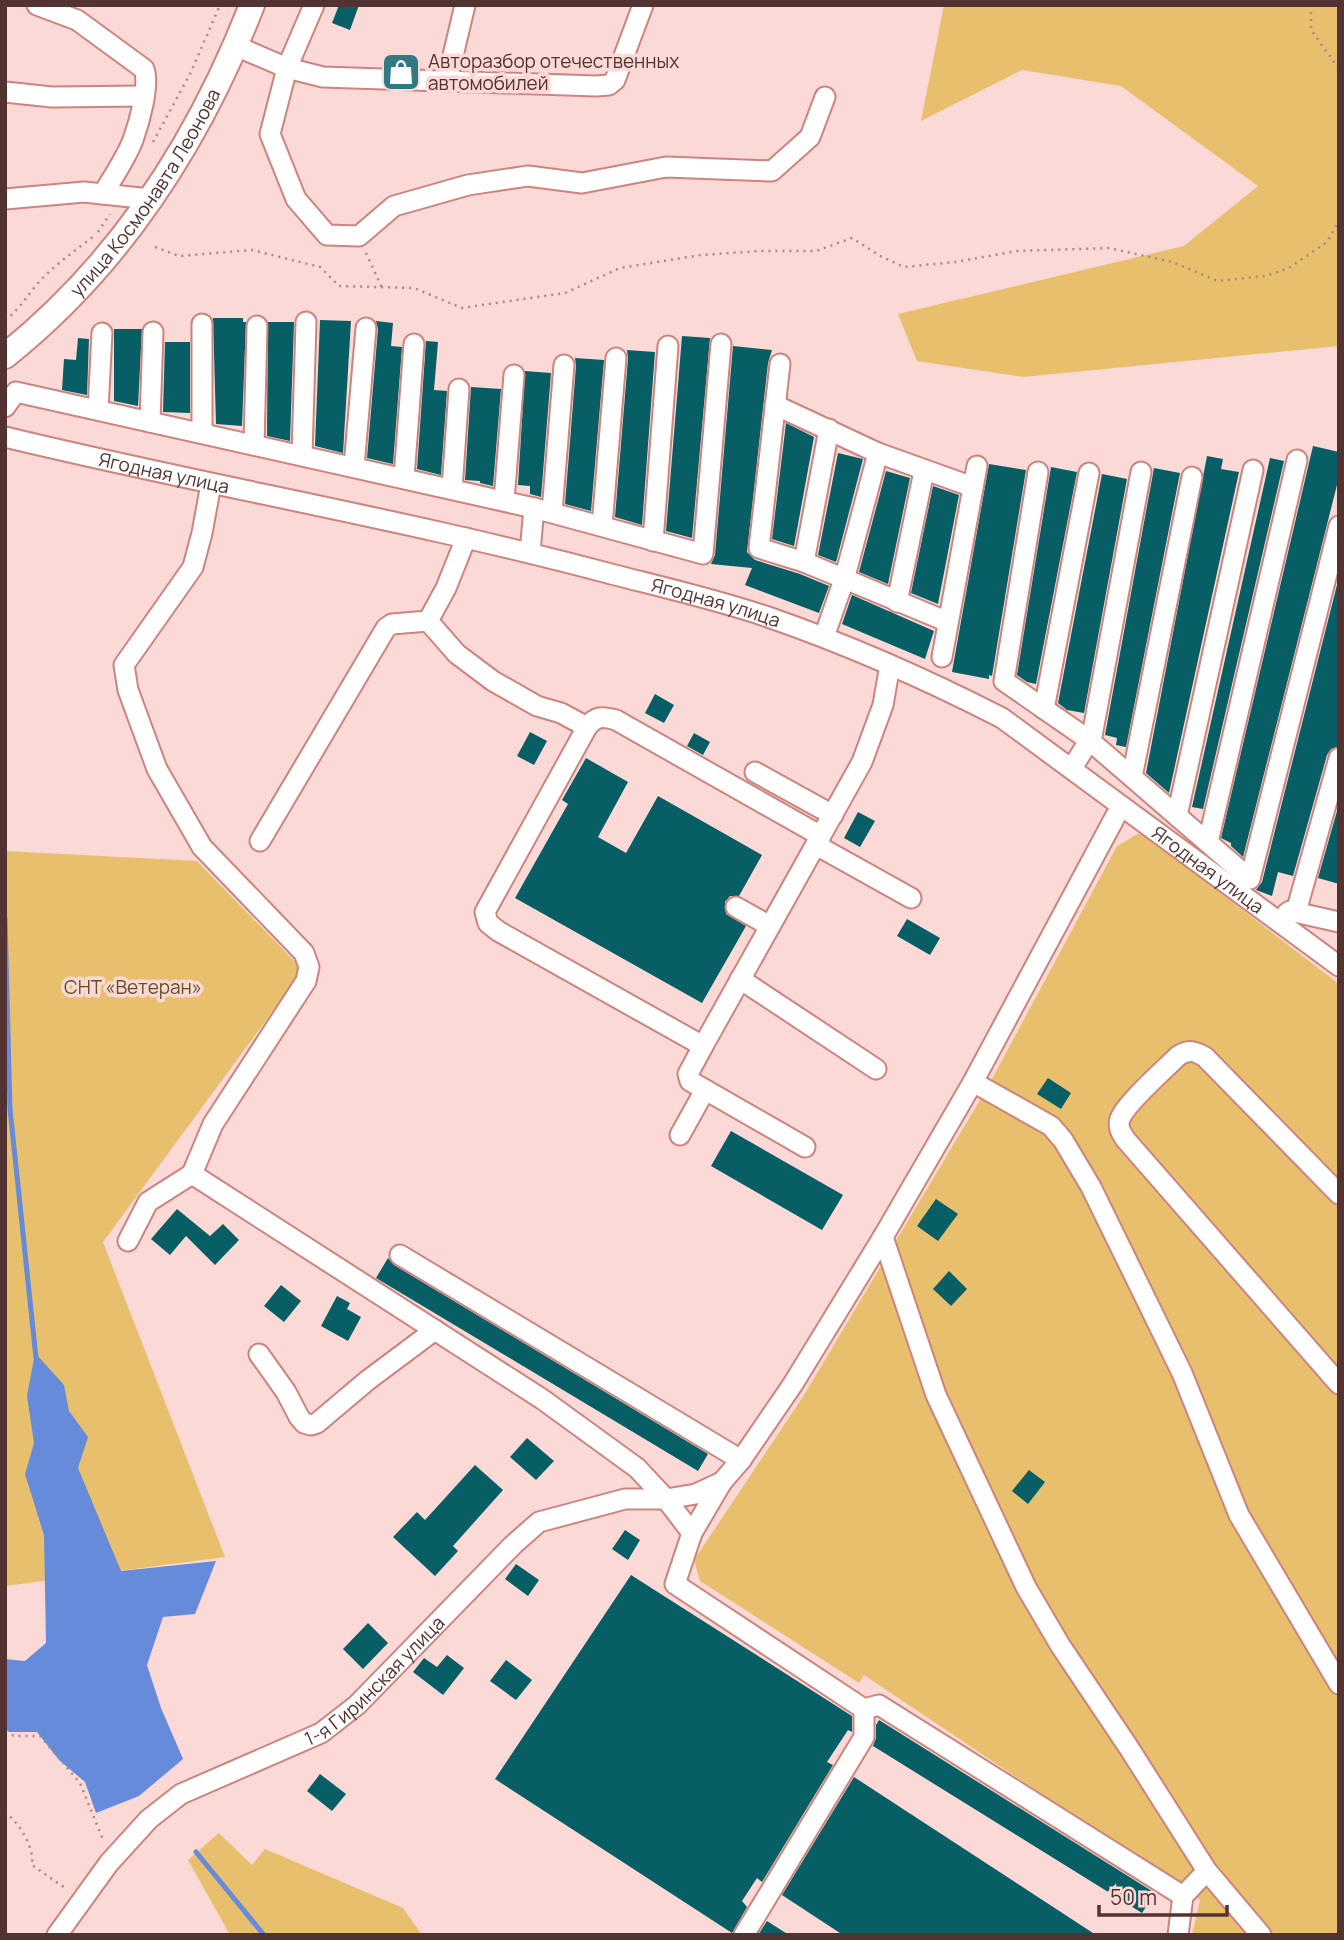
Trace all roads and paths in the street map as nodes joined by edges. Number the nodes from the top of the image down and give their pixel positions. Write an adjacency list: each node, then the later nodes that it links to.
1 (37, 5): 12 (street)
2 (252, 5): 7 (main road, улица Космонавта Леонова)
3 (314, 5): 8 (street)
4 (465, 5): 10 (street)
5 (643, 5): 10 (street)
6 (1311, 5): 9 (path)
7 (236, 46): 8 (street); 16 (main road, улица Космонавта Леонова)
8 (287, 68): 10 (street); 18 (street)
9 (1339, 69)
10 (447, 81)
11 (5, 93): 12 (street)
12 (144, 96): 14 (street)
13 (825, 97): 18 (street)
14 (103, 194): 15 (street); 16 (street)
15 (5, 199)
16 (150, 199): 30 (main road, улица Космонавта Леонова)
17 (1339, 221): 20 (path)
18 (359, 236): 20 (path)
19 (155, 247): 20 (path)
20 (382, 288)
21 (306, 322): 45 (street)
22 (202, 324): 41 (street)
23 (257, 326): 43 (street)
24 (366, 328): 48 (street)
25 (153, 332): 39 (street)
26 (102, 333): 38 (street)
27 (414, 344): 55 (street)
28 (720, 344): 64 (street)
29 (668, 346): 64 (street)
30 (5, 356)
31 (616, 358): 61 (street)
32 (780, 363): 36 (street)
33 (564, 365): 60 (street)
34 (514, 375): 59 (street)
35 (459, 388): 58 (street)
36 (775, 405): 40 (street); 66 (street)
37 (5, 407): 38 (street)
38 (98, 410): 39 (street)
39 (150, 422): 41 (street)
40 (829, 429): 44 (street); 66 (street)
41 (202, 433): 43 (street)
42 (5, 437): 56 (street, Ягодная улица)
43 (254, 445): 45 (street)
44 (878, 453): 50 (street); 67 (street)
45 (302, 456): 48 (street)
46 (1297, 460): 86 (street)
47 (976, 466): 57 (street)
48 (354, 467): 55 (street)
49 (1253, 470): 83 (street)
50 (924, 471): 57 (street); 68 (street)
51 (1038, 472): 74 (street)
52 (1141, 472): 76 (street)
53 (1089, 473): 74 (street)
54 (1192, 477): 80 (street)
55 (404, 478): 58 (street)
56 (211, 484): 63 (street, Ягодная улица); 100 (street)
57 (972, 487): 70 (street)
58 (452, 489): 59 (street)
59 (504, 501): 60 (street)
60 (543, 510): 61 (street); 65 (street)
61 (602, 526): 64 (street)
62 (1339, 526): 86 (street)
63 (466, 538): 65 (street, Ягодная улица); 69 (street)
64 (653, 541)
65 (530, 552): 71 (street, Ягодная улица)
66 (804, 562): 67 (street)
67 (845, 580): 68 (street); 71 (street)
68 (897, 602): 70 (street)
69 (428, 621): 75 (street); 85 (street)
70 (948, 622): 72 (street)
71 (824, 637): 73 (street, Ягодная улица)
72 (942, 657)
73 (890, 665): 78 (street, Ягодная улица); 82 (street)
74 (1044, 709): 76 (street)
75 (587, 727): 84 (street); 94 (street)
76 (1089, 740): 78 (street); 80 (street)
77 (1339, 758): 89 (street)
78 (1072, 768): 81 (street, Ягодная улица)
79 (755, 772): 82 (street)
80 (1132, 777): 83 (street)
81 (1121, 806): 89 (street, Ягодная улица); 96 (street)
82 (832, 815): 84 (street)
83 (1177, 816): 86 (street)
84 (818, 840): 87 (street); 91 (street)
85 (260, 841)
86 (1208, 842)
87 (911, 898)
88 (736, 907): 91 (street)
89 (1287, 916): 90 (street); 92 (street, Ягодная улица)
90 (1339, 922)
91 (770, 926): 93 (street)
92 (1339, 966)
93 (740, 979): 94 (street); 95 (street)
94 (703, 1046): 97 (street)
95 (876, 1069)
96 (973, 1082): 102 (street); 112 (street)
97 (705, 1090): 98 (street); 99 (street)
98 (680, 1135)
99 (805, 1147)
100 (192, 1174): 103 (street); 105 (street)
101 (1339, 1194): 107 (street)
102 (883, 1237): 108 (street); 117 (street)
103 (128, 1241)
104 (400, 1255): 108 (street)
105 (435, 1330): 106 (street); 110 (street)
106 (259, 1354)
107 (1339, 1384)
108 (741, 1460): 109 (street)
109 (722, 1482): 110 (street, 1-я Гиринская улица); 111 (street)
110 (666, 1499): 111 (street); 116 (street, 1-я Гиринская улица)
111 (692, 1533): 113 (street)
112 (1339, 1684)
113 (864, 1709): 119 (street); 121 (street)
114 (5, 1733): 116 (path)
115 (5, 1812): 118 (path)
116 (110, 1863): 118 (street, 1-я Гиринская улица)
117 (1207, 1871): 119 (street); 123 (street)
118 (88, 1893): 120 (street, 1-я Гиринская улица)
119 (1183, 1896): 122 (street)
120 (57, 1935)
121 (744, 1935)
122 (1178, 1935)
123 (1261, 1935)

